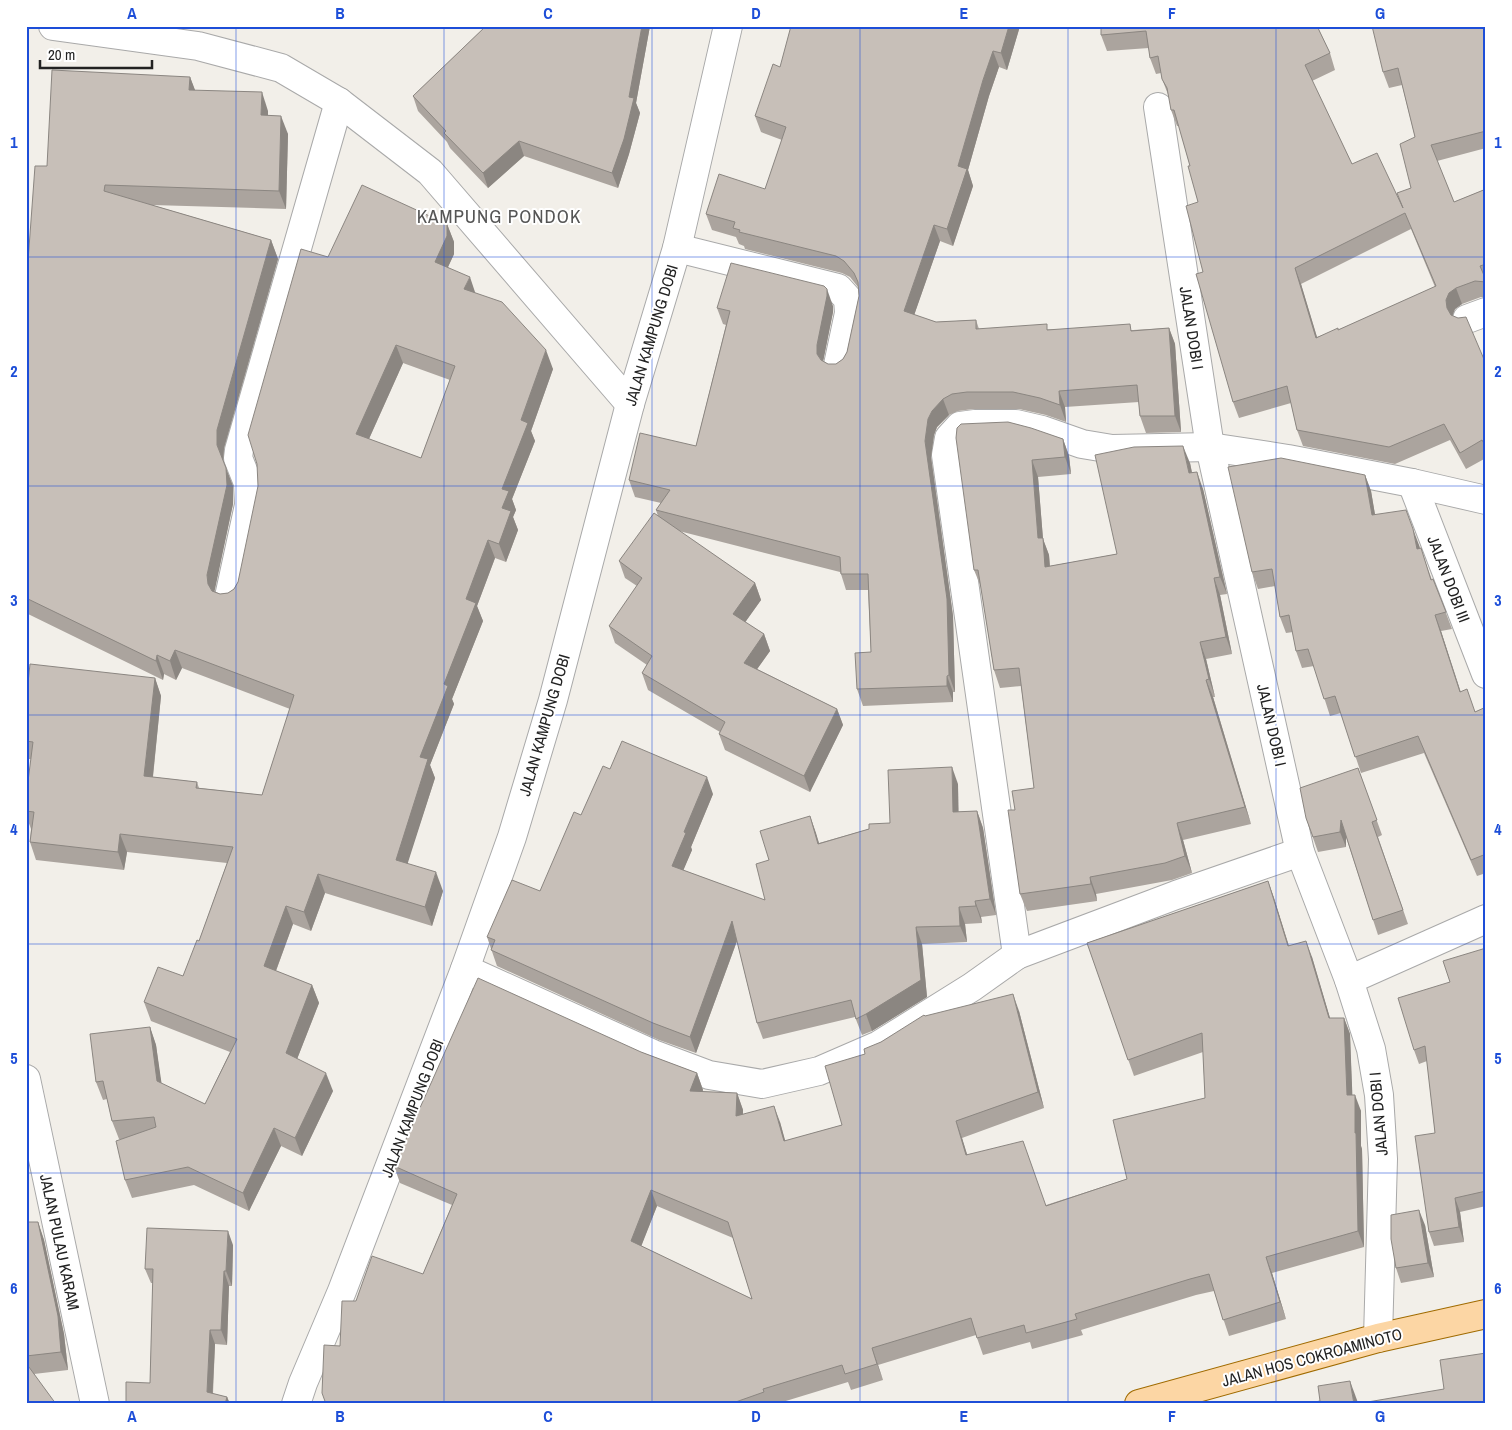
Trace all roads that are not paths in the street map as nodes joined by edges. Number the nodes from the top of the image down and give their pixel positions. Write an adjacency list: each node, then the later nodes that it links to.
1 (53, 26): 3 (street)
2 (728, 26): 5 (street, JALAN KAMPUNG DOBI)
3 (339, 102): 7 (street); 11 (street)
4 (1158, 107): 8 (street, JALAN DOBI I)
5 (677, 248): 6 (street); 7 (street, JALAN KAMPUNG DOBI)
6 (838, 365)
7 (630, 404): 16 (street, JALAN KAMPUNG DOBI)
8 (1210, 447): 9 (street); 13 (street, JALAN DOBI I); 15 (street)
9 (1412, 483): 10 (street); 12 (street, JALAN DOBI III)
10 (1486, 500)
11 (229, 597)
12 (1486, 674)
13 (1300, 852): 15 (street); 17 (street, JALAN DOBI I)
14 (1486, 919): 17 (street)
15 (1017, 955): 16 (street)
16 (465, 969): 24 (street, JALAN KAMPUNG DOBI)
17 (1349, 980): 21 (street, JALAN DOBI I)
18 (26, 1079): 19 (street, JALAN PULAU KARAM)
19 (34, 1159): 23 (street, JALAN PULAU KARAM)
20 (1486, 1314): 21 (main road, JALAN HOS COKROAMINOTO)
21 (1378, 1338): 22 (main road, JALAN HOS COKROAMINOTO)
22 (1155, 1402)
23 (95, 1404)
24 (296, 1404)

